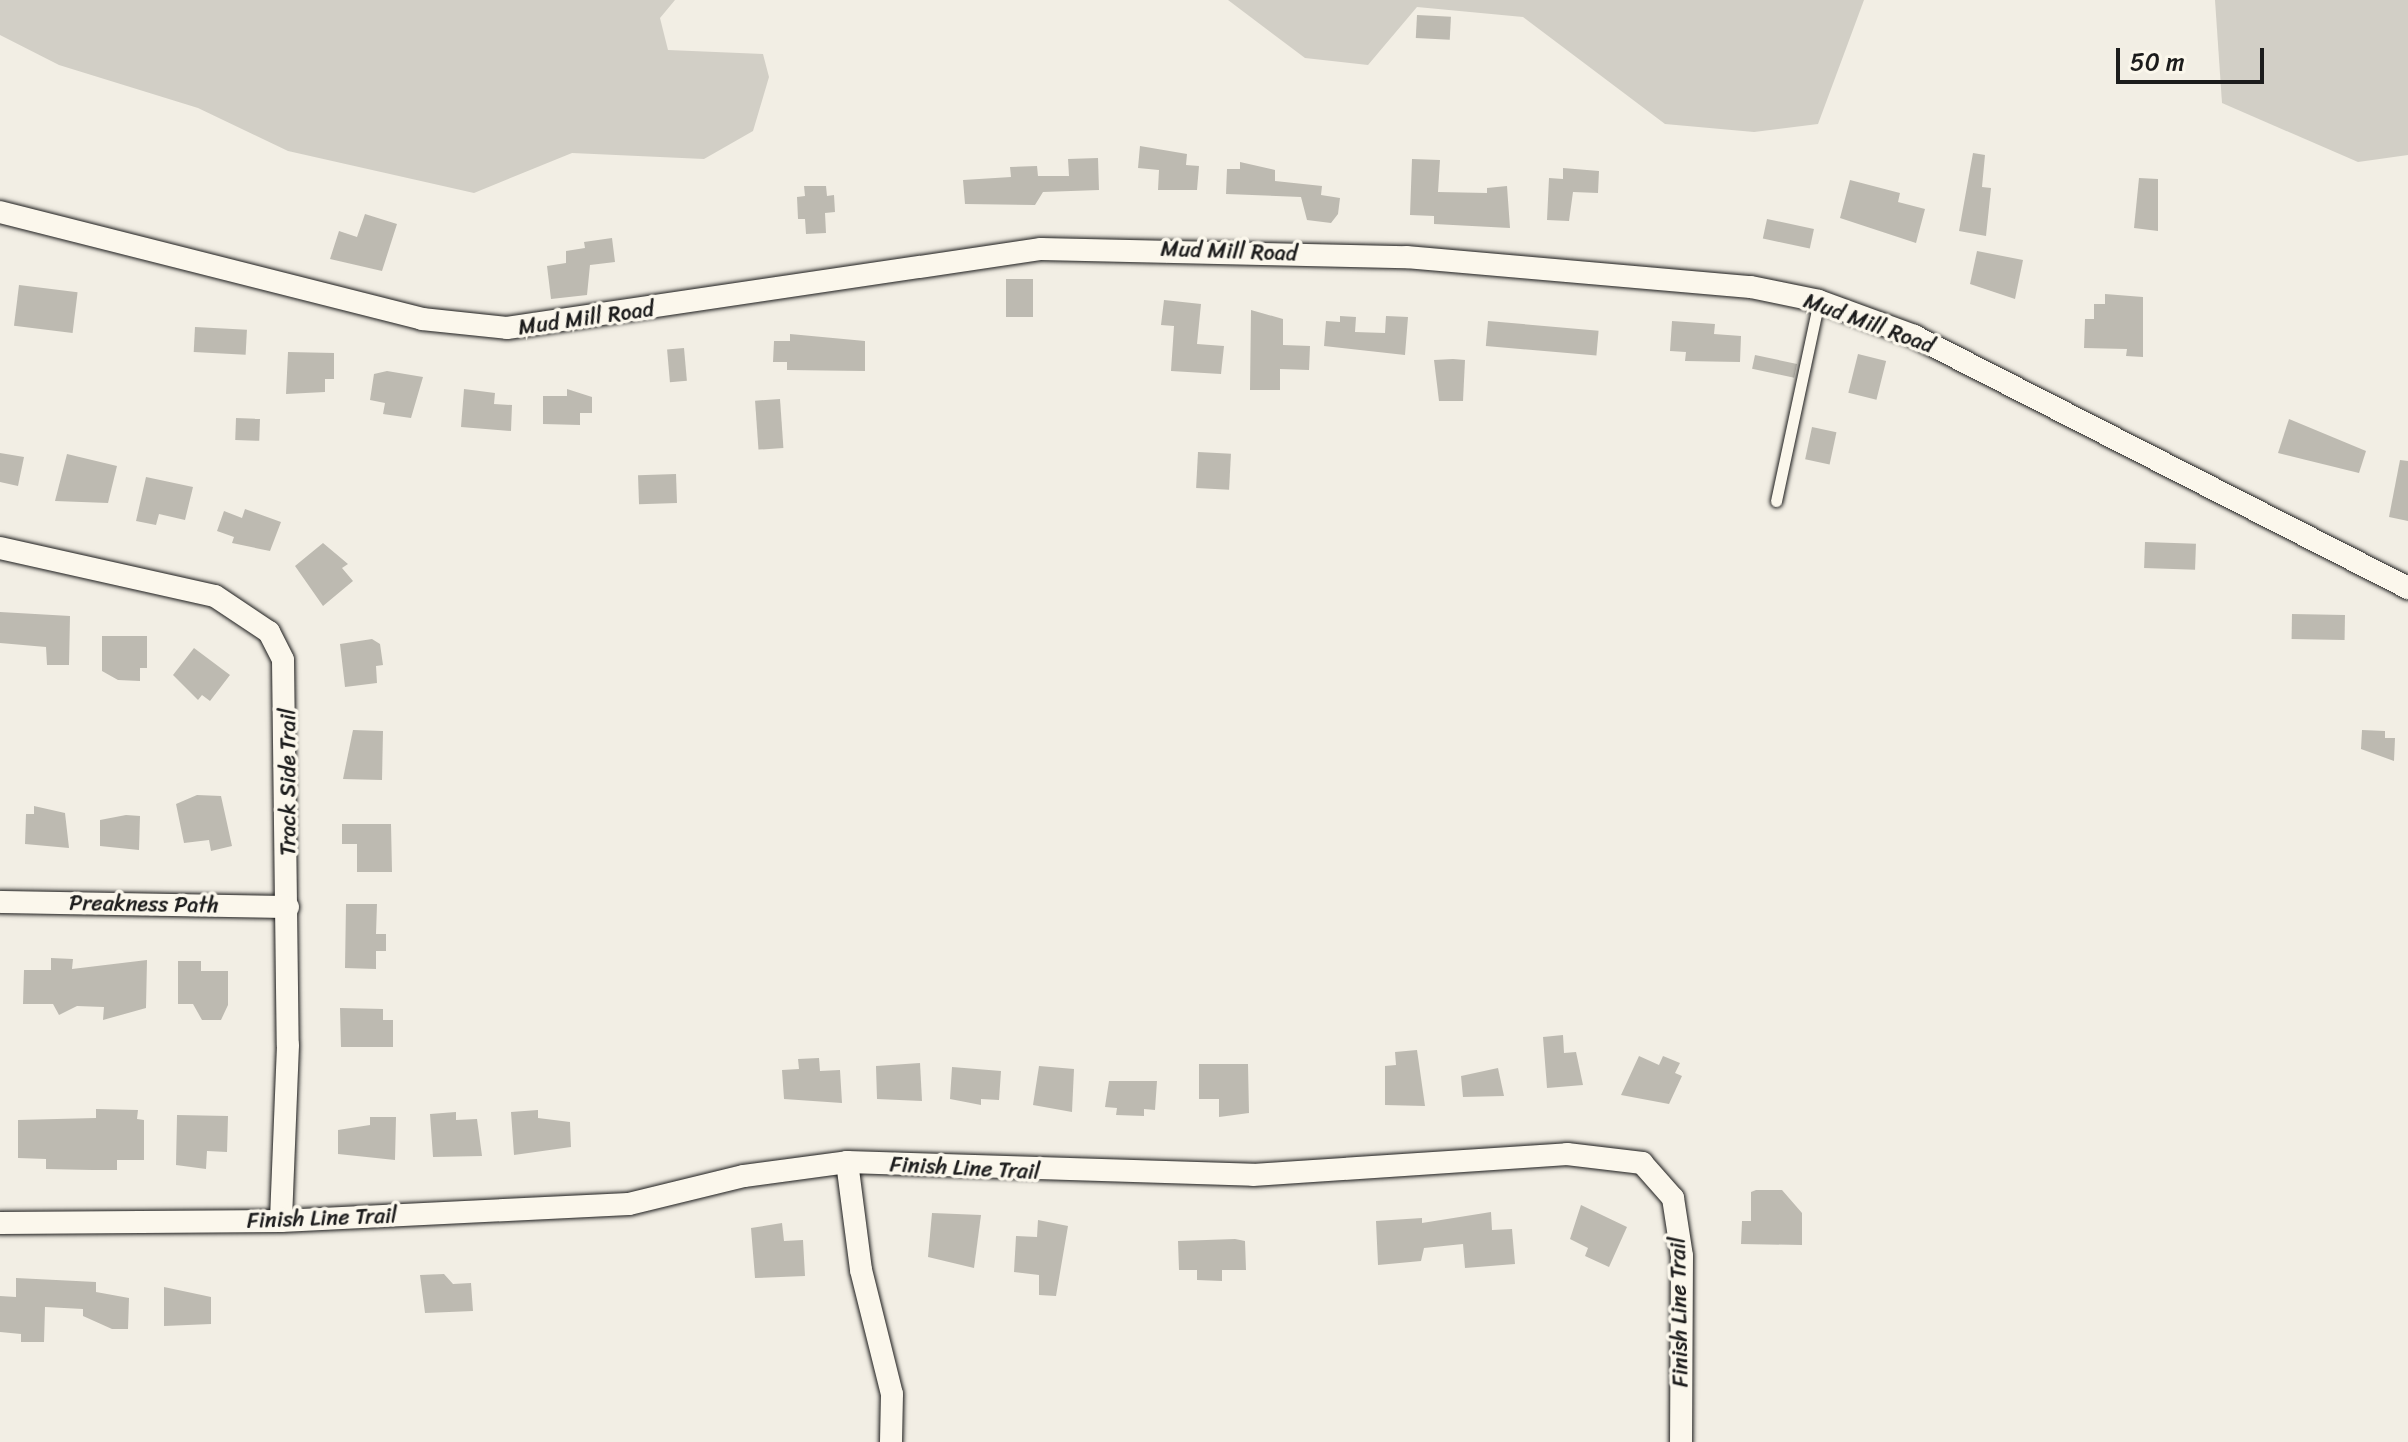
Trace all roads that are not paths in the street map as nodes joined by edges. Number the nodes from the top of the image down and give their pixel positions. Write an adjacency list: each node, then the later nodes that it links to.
1 (0, 212): 2 (street, Mud Mill Road)
2 (1819, 301): 3 (lane); 5 (street, Mud Mill Road)
3 (1776, 501)
4 (0, 548): 7 (street, Track Side Trail)
5 (2408, 588)
6 (0, 902): 7 (street, Preakness Path)
7 (288, 907): 9 (street, Track Side Trail)
8 (847, 1162): 9 (street, Finish Line Trail); 11 (street); 12 (street, Finish Line Trail)
9 (281, 1221): 10 (street, Finish Line Trail)
10 (0, 1223)
11 (891, 1442)
12 (1681, 1442)

